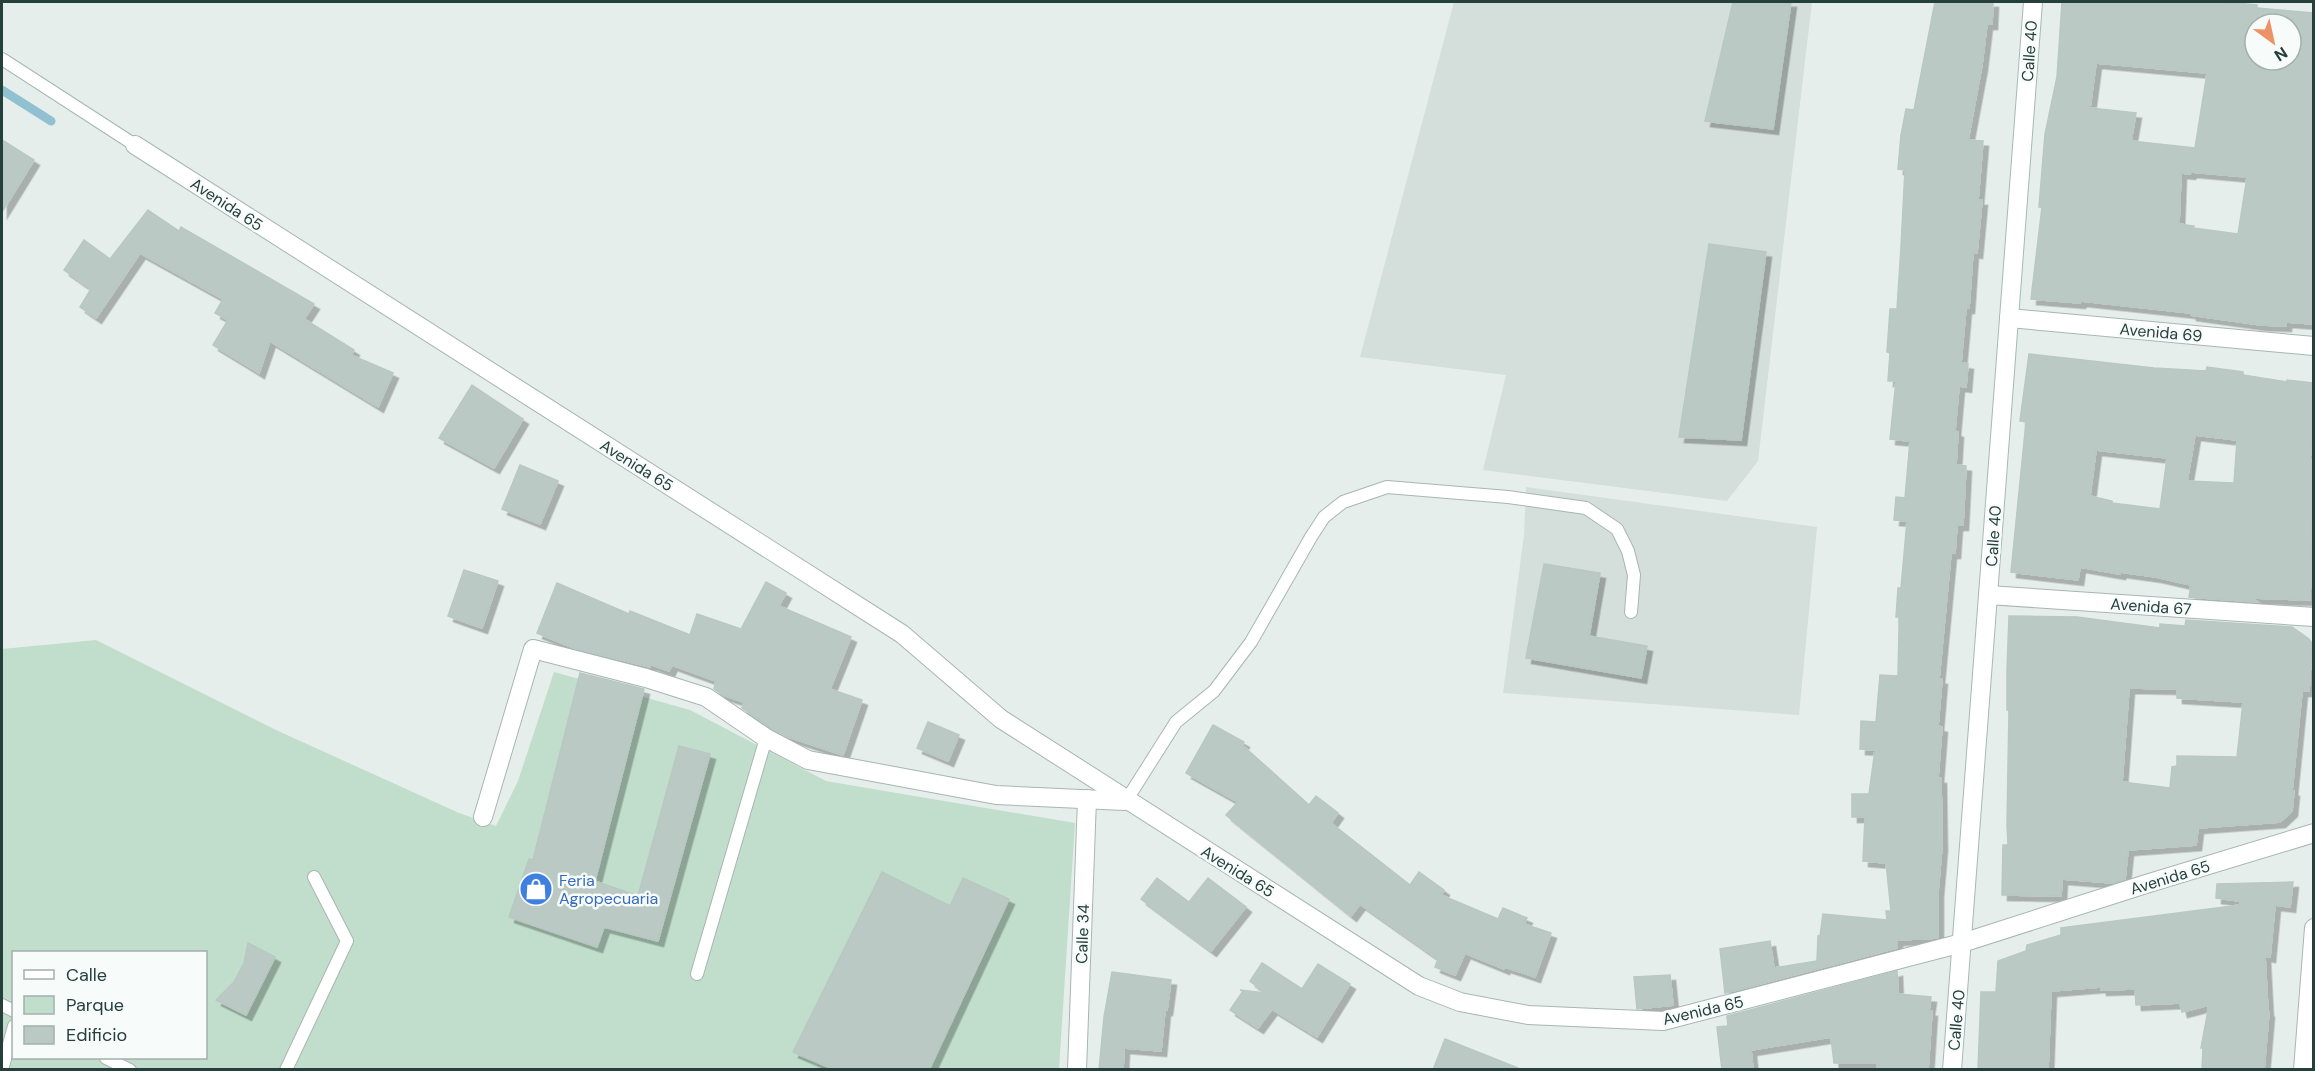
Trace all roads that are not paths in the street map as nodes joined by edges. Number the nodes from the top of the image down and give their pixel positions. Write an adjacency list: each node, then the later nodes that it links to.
1 (2033, 2): 4 (street, Calle 40)
2 (2, 58): 3 (lane)
3 (135, 146): 11 (street, Avenida 65)
4 (2009, 318): 5 (street, Avenida 69); 6 (street, Calle 40)
5 (2313, 346)
6 (1988, 595): 8 (street, Avenida 67); 16 (street, Calle 40)
7 (1631, 612): 11 (lane)
8 (2313, 617)
9 (766, 738): 10 (street, Avenida 65); 12 (street, Avenida 65); 17 (lane)
10 (1087, 799): 11 (street, Avenida 65); 23 (street, Calle 34)
11 (1126, 801): 16 (street, Avenida 65)
12 (483, 817)
13 (2313, 833): 16 (street, Avenida 65)
14 (314, 877): 22 (lane)
15 (2313, 928): 25 (street)
16 (1962, 943): 24 (street, Calle 40)
17 (697, 974)
18 (12, 1033): 20 (lane)
19 (108, 1059): 21 (lane)
20 (2, 1070)
21 (130, 1070)
22 (286, 1070)
23 (1077, 1070)
24 (1952, 1070)
25 (2303, 1070)

